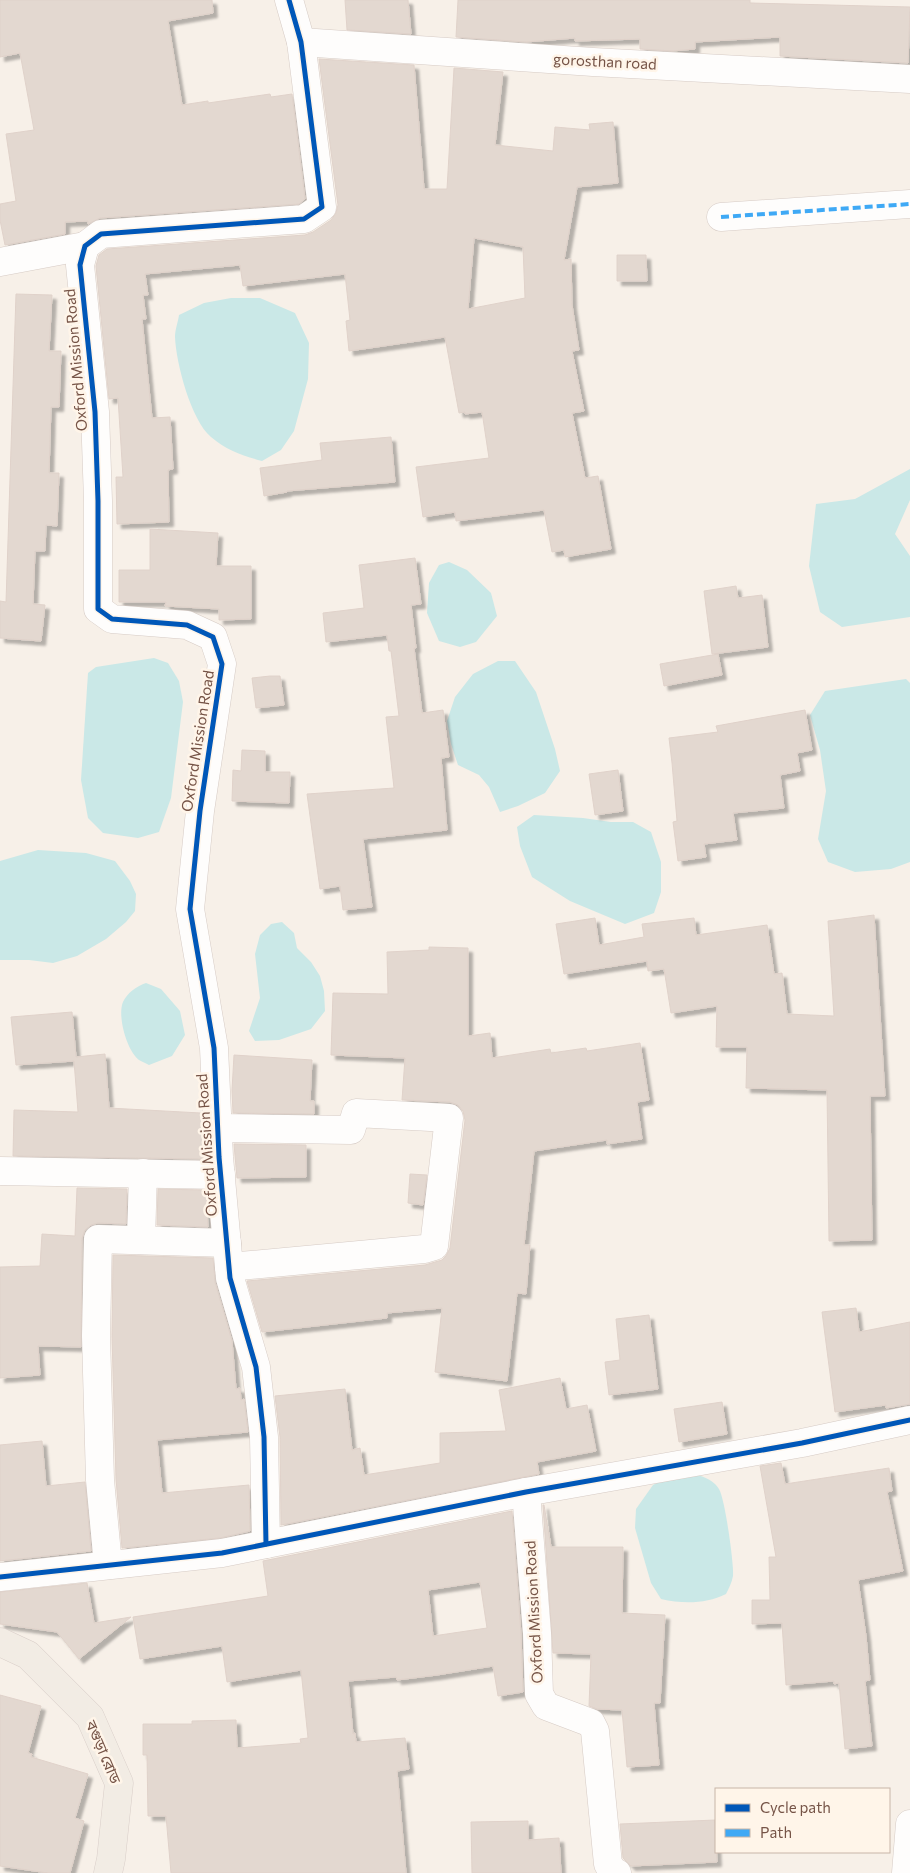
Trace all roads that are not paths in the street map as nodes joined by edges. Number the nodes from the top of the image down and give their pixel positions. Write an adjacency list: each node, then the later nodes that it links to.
1 (289, 0): 2 (street)
2 (301, 42): 3 (street, gorosthan road); 6 (street)
3 (910, 79)
4 (910, 204): 5 (street)
5 (721, 217)
6 (85, 246): 7 (street); 8 (street, Oxford Mission Road)
7 (0, 262)
8 (218, 1128): 11 (street, Oxford Mission Road); 13 (street)
9 (0, 1171): 10 (street)
10 (143, 1173): 11 (street); 12 (street)
11 (221, 1175): 13 (street, Oxford Mission Road)
12 (141, 1240): 13 (street); 17 (street)
13 (228, 1255): 16 (street, Oxford Mission Road)
14 (910, 1420): 15 (street)
15 (526, 1492): 16 (street); 22 (street, Oxford Mission Road)
16 (266, 1544): 17 (street)
17 (108, 1565): 18 (street)
18 (0, 1577)
19 (0, 1642): 21 (main road, বগুড়া রোড)
20 (910, 1824): 23 (street)
21 (108, 1873)
22 (617, 1873)
23 (906, 1873)

